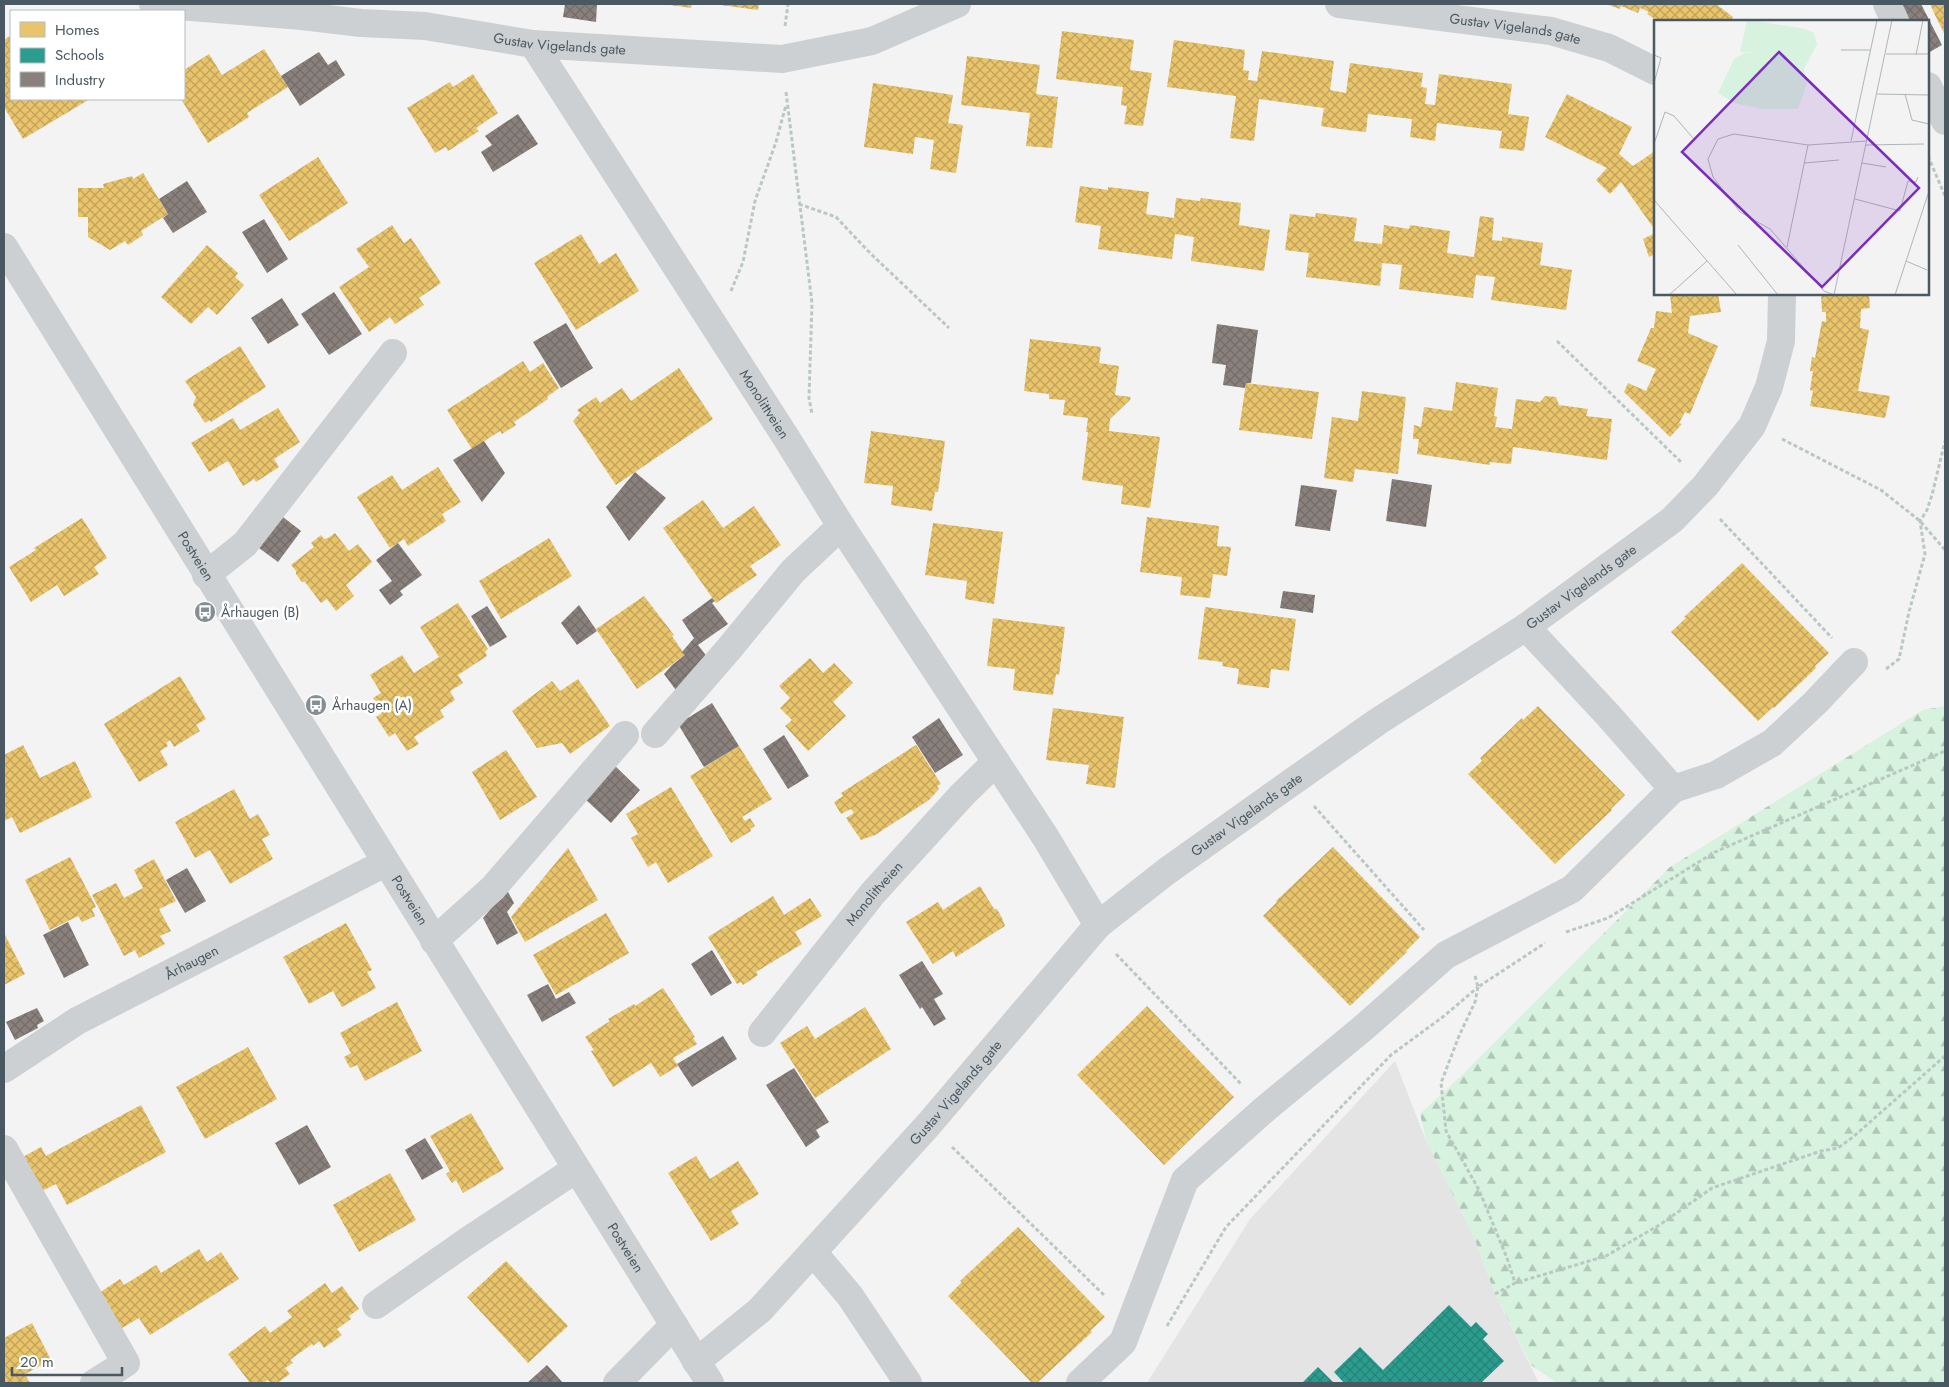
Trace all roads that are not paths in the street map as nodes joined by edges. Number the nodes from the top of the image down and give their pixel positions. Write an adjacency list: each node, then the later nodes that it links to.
1 (153, 4): 6 (street, Gustav Vigelands gate)
2 (957, 4): 6 (street, Gustav Vigelands gate)
3 (1339, 4): 7 (street, Gustav Vigelands gate)
4 (1886, 4): 5 (street)
5 (1895, 20)
6 (533, 44): 13 (street, Monolittveien)
7 (1654, 70)
8 (1929, 88): 9 (street)
9 (1945, 121)
10 (4, 248): 14 (street, Postveien)
11 (1782, 295): 15 (street, Gustav Vigelands gate)
12 (393, 353): 14 (street)
13 (841, 526): 17 (street); 19 (street, Monolittveien)
14 (206, 575): 21 (street, Postveien)
15 (1526, 627): 20 (street); 22 (street, Gustav Vigelands gate)
16 (1854, 662): 20 (street)
17 (655, 734)
18 (625, 735): 23 (street, Postveien)
19 (996, 762): 22 (street, Monolittveien); 24 (street, Monolittveien)
20 (1673, 788): 35 (street)
21 (385, 863): 23 (street, Postveien); 25 (street, Århaugen)
22 (1098, 925): 28 (street, Gustav Vigelands gate)
23 (434, 941): 27 (street, Postveien)
24 (762, 1033)
25 (4, 1069)
26 (4, 1149): 32 (street)
27 (576, 1169): 29 (street); 30 (street, Postveien)
28 (813, 1252): 31 (street, Gustav Vigelands gate); 34 (street)
29 (376, 1305)
30 (674, 1325): 31 (street, Postveien); 33 (street)
31 (703, 1372)
32 (94, 1383)
33 (617, 1383)
34 (908, 1383)
35 (1080, 1383)

